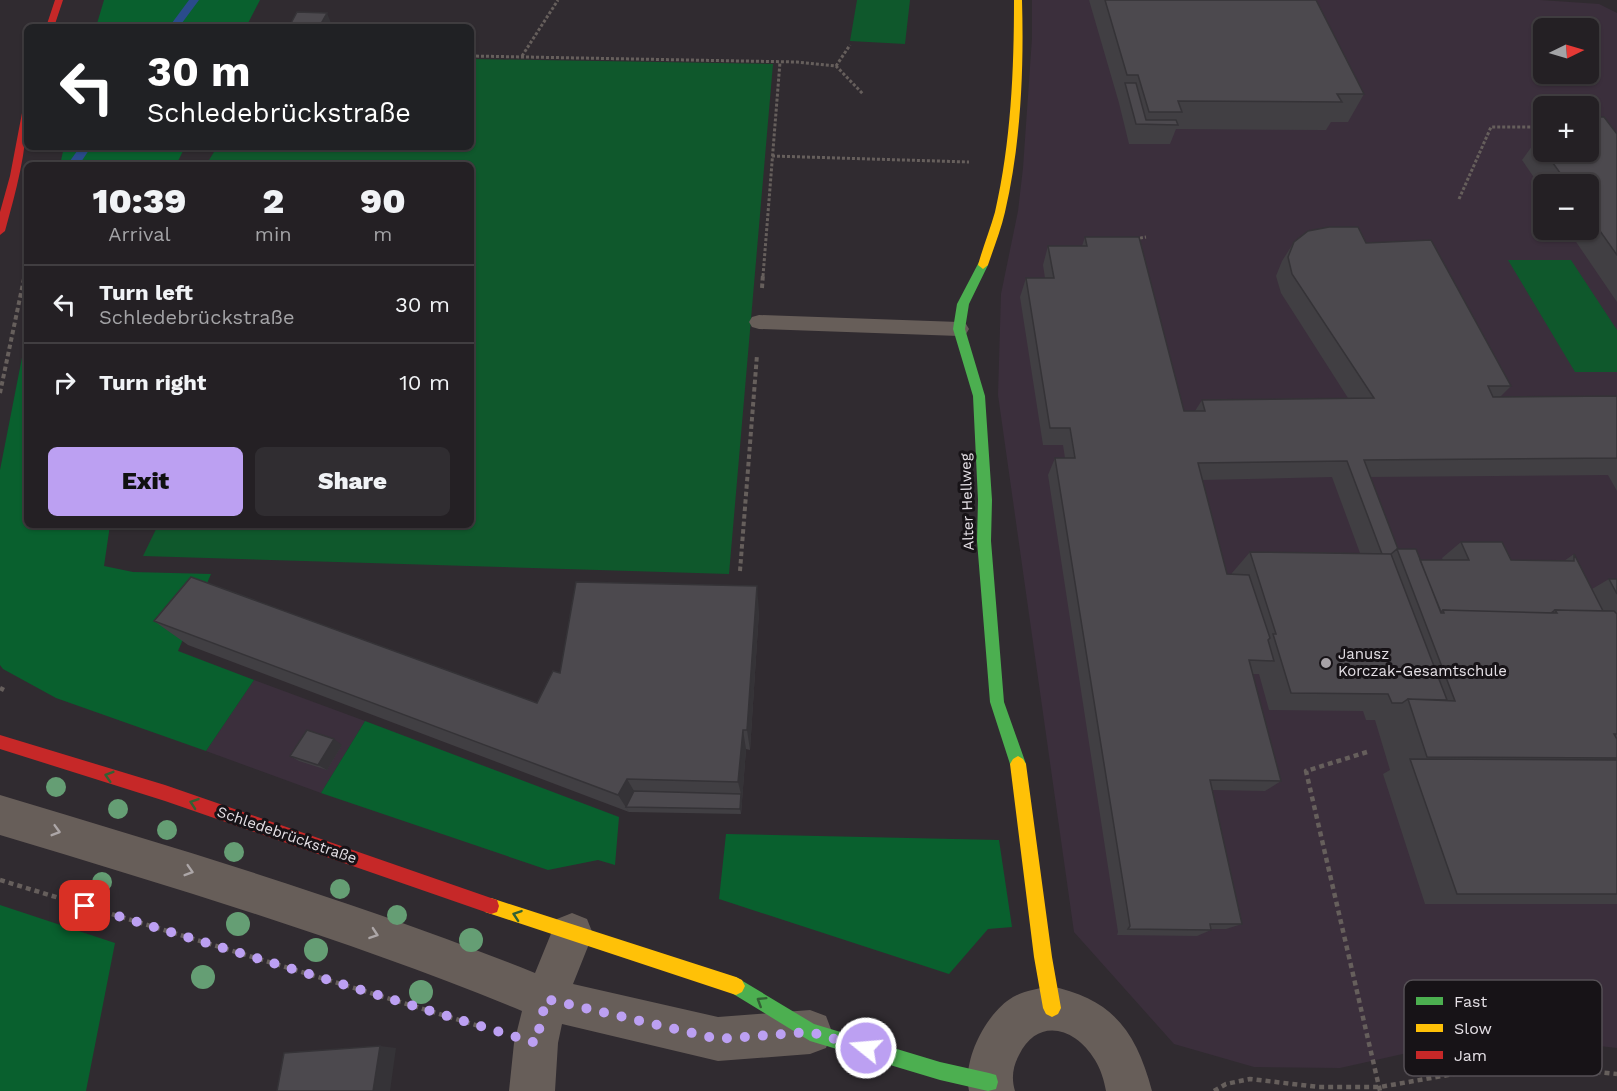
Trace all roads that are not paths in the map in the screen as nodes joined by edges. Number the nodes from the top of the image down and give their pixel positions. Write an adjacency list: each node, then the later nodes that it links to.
1 (59, 0): 3 (street)
2 (1018, 0): 9 (street, Alter Hellweg)
3 (51, 24)
4 (24, 109): 6 (street)
5 (24, 114): 7 (street)
6 (9, 135)
7 (0, 231)
8 (759, 322): 9 (lane)
9 (959, 329): 14 (street, Alter Hellweg)
10 (0, 742): 12 (street, Schledebrückstraße, one-way to 10)
11 (0, 815): 13 (street, Schledebrückstraße, one-way to 13)
12 (572, 934): 13 (street); 15 (street, Schledebrückstraße, one-way to 12)
13 (546, 999): 15 (street, Schledebrückstraße); 17 (street)
14 (1052, 1008): 16 (street); 18 (street)
15 (810, 1032): 16 (street, Schledebrückstraße)
16 (990, 1087)
17 (532, 1091)
18 (1129, 1091)

